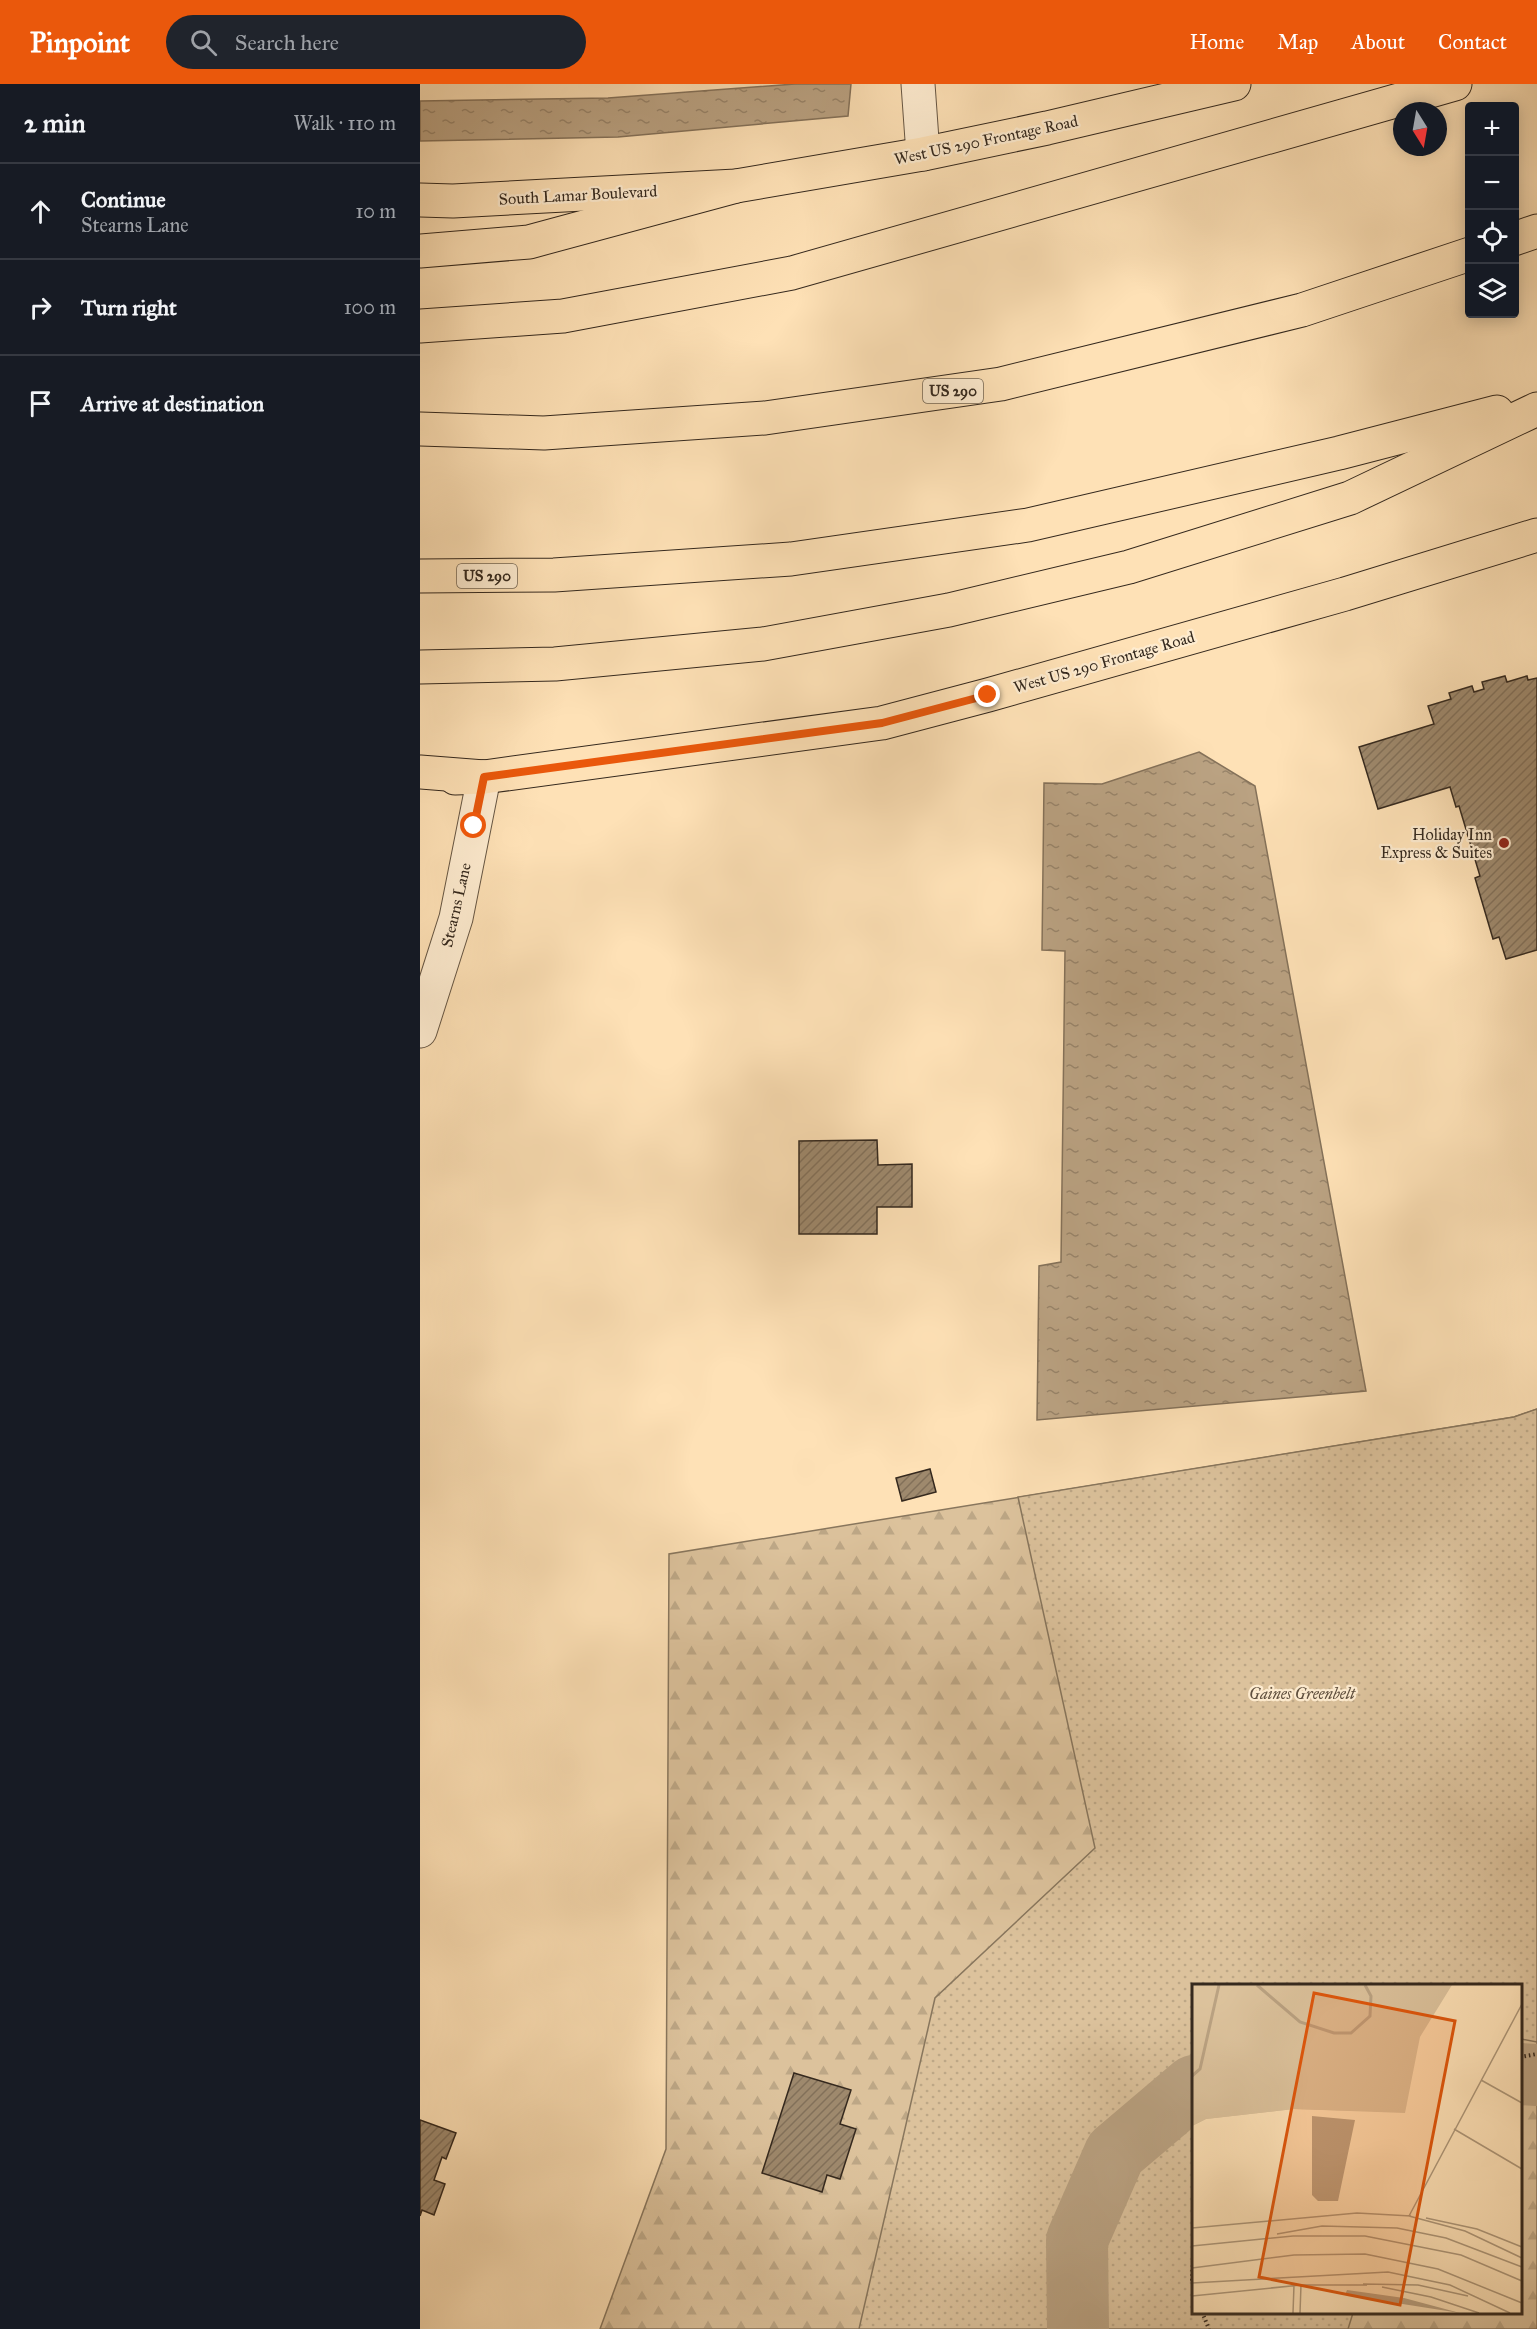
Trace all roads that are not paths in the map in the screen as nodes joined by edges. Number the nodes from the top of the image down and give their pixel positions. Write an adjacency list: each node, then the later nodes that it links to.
1 (918, 84): 4 (street)
2 (1455, 84): 11 (main road)
3 (1214, 87): 4 (main road, West US 290 Frontage Road)
4 (922, 154): 5 (main road, West US 290 Frontage Road)
5 (736, 186): 6 (main road, South Lamar Boulevard); 9 (main road)
6 (420, 200)
7 (1537, 231): 8 (main road)
8 (1519, 238)
9 (420, 251)
10 (1465, 256): 14 (main road, US 290)
11 (420, 326)
12 (1537, 401): 16 (main road, US 290)
13 (1537, 409): 17 (main road)
14 (420, 429)
15 (1537, 535): 19 (main road, West US 290 Frontage Road)
16 (420, 576)
17 (420, 667)
18 (420, 772): 19 (main road)
19 (484, 777): 20 (main road); 21 (street, Stearns Lane)
20 (420, 779)
21 (420, 1032)

